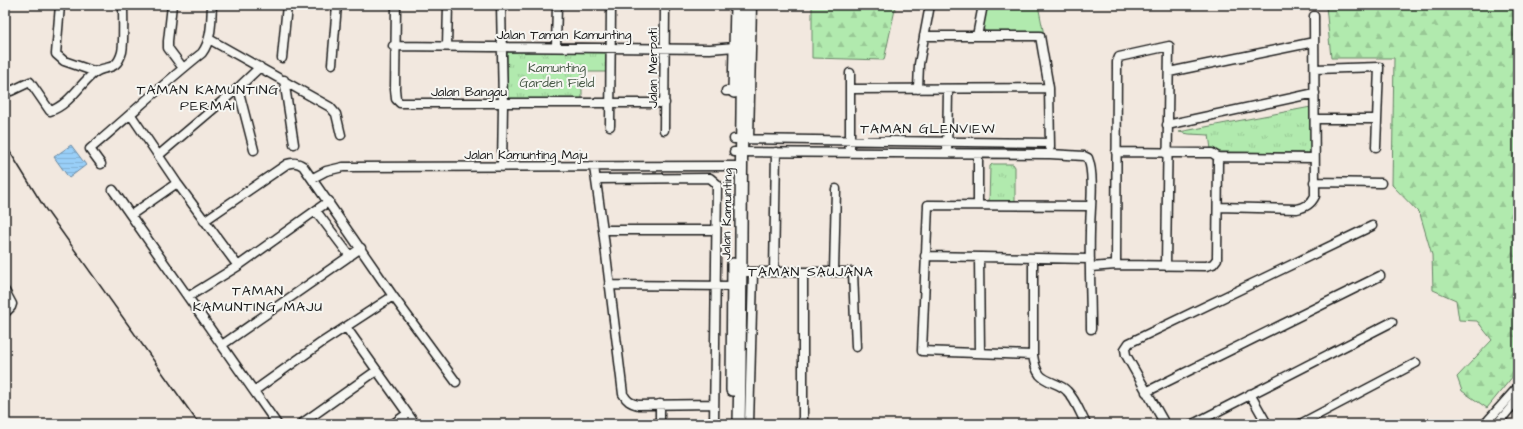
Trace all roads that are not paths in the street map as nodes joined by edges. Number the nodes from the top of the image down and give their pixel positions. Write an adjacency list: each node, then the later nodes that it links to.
1 (60, 5): 35 (street)
2 (123, 5): 35 (street)
3 (172, 5): 33 (street)
4 (212, 5): 21 (street)
5 (287, 5): 30 (street)
6 (337, 5): 31 (street)
7 (396, 5): 23 (street)
8 (448, 5): 24 (street)
9 (501, 5): 25 (street)
10 (557, 5): 26 (street)
11 (611, 5): 27 (street)
12 (666, 5): 28 (street, Jalan Merpati)
13 (736, 5): 29 (main road, Jalan Kamunting)
14 (744, 5): 56 (main road, Jalan Kamunting)
15 (752, 5): 56 (street)
16 (930, 5): 19 (street)
17 (983, 5): 20 (street)
18 (1314, 16): 22 (street)
19 (924, 36): 20 (street); 43 (street)
20 (977, 36): 41 (street)
21 (209, 39): 32 (street); 33 (street)
22 (1314, 42): 34 (street); 36 (street)
23 (395, 46): 24 (street, Jalan Taman Kamunting); 48 (street, Jalan Bangau)
24 (447, 46): 25 (street, Jalan Taman Kamunting)
25 (502, 47): 26 (street, Jalan Taman Kamunting); 48 (street)
26 (556, 47): 27 (street, Jalan Taman Kamunting)
27 (611, 47): 28 (street, Jalan Taman Kamunting); 46 (street)
28 (665, 47): 29 (street, Jalan Taman Kamunting); 47 (street, Jalan Merpati)
29 (735, 47): 56 (main road, Jalan Kamunting)
30 (282, 58)
31 (332, 64)
32 (260, 67): 38 (street); 40 (street)
33 (182, 68): 49 (street)
34 (1315, 69): 45 (street); 51 (street)
35 (96, 72): 39 (street)
36 (1169, 72): 52 (street); 65 (street)
37 (850, 73): 42 (street)
38 (284, 80): 55 (street); 60 (street)
39 (5, 87)
40 (238, 88): 62 (street); 71 (street)
41 (1049, 88): 44 (street); 59 (street)
42 (850, 89): 43 (street); 57 (street)
43 (918, 89): 44 (street)
44 (948, 90): 58 (street)
45 (1315, 93): 50 (street); 52 (street)
46 (610, 103): 47 (street, Jalan Bangau); 48 (street, Jalan Bangau); 53 (street)
47 (665, 103): 54 (street, Jalan Merpati)
48 (503, 104): 76 (street)
49 (131, 115): 71 (street); 74 (street)
50 (1315, 119): 51 (street); 73 (street)
51 (1377, 119): 61 (street)
52 (1167, 125): 66 (street)
53 (610, 126)
54 (664, 130)
55 (341, 135)
56 (742, 139): 57 (street); 63 (main road, Jalan Kamunting)
57 (850, 140): 58 (street); 67 (street)
58 (948, 142): 59 (street); 68 (street)
59 (1050, 143): 70 (street)
60 (294, 144)
61 (1376, 147)
62 (254, 150)
63 (738, 152): 64 (street); 75 (main road, Jalan Kamunting)
64 (776, 152): 67 (street); 105 (street)
65 (1116, 152): 66 (street); 101 (street)
66 (1167, 152): 72 (street); 103 (street)
67 (850, 153): 68 (street)
68 (947, 154): 69 (street)
69 (978, 154): 70 (street); 86 (street)
70 (1050, 154): 87 (street)
71 (158, 155): 80 (street)
72 (1218, 157): 73 (street); 88 (street)
73 (1314, 158): 81 (street)
74 (101, 164)
75 (738, 166): 77 (street, Jalan Kamunting Maju); 104 (main road, Jalan Kamunting); 112 (main road, Jalan Kamunting)
76 (502, 167): 77 (street, Jalan Kamunting Maju); 78 (street, Jalan Kamunting Maju)
77 (594, 167): 79 (street)
78 (313, 178): 85 (street); 91 (street)
79 (596, 179): 93 (street); 94 (street)
80 (177, 182): 90 (street); 91 (street)
81 (1314, 182): 82 (street); 88 (street)
82 (1381, 183)
83 (836, 189): 107 (street)
84 (113, 190): 90 (street)
85 (329, 201): 89 (street); 95 (street)
86 (978, 205): 87 (street); 97 (street)
87 (1090, 206): 100 (street)
88 (1218, 207): 103 (street)
89 (316, 211): 96 (street); 102 (street)
90 (131, 215): 115 (street)
91 (204, 221): 102 (street)
92 (1372, 226): 129 (street)
93 (603, 230): 94 (street); 110 (street)
94 (716, 230): 111 (street)
95 (361, 248): 96 (street); 114 (street)
96 (350, 256): 120 (street)
97 (925, 256): 98 (street); 122 (street)
98 (979, 257): 99 (street); 122 (street)
99 (1033, 258): 100 (street); 123 (street)
100 (1090, 263): 101 (street); 119 (street)
101 (1116, 265): 103 (street)
102 (238, 266): 115 (street)
103 (1166, 266)
104 (740, 272): 108 (street); 142 (main road, Jalan Kamunting)
105 (774, 272): 106 (street); 108 (street)
106 (803, 272): 107 (street); 144 (street)
107 (834, 272): 121 (street)
108 (753, 273): 143 (street)
109 (1380, 276): 129 (street)
110 (610, 285): 111 (street); 132 (street)
111 (715, 285): 112 (street); 133 (street)
112 (732, 286): 141 (main road, Jalan Kamunting)
113 (5, 291): 116 (street)
114 (393, 296): 118 (street); 126 (street)
115 (188, 297): 120 (street)
116 (5, 313)
117 (1392, 322): 130 (street)
118 (346, 327): 125 (street); 128 (street)
119 (1091, 329)
120 (222, 345): 128 (street)
121 (856, 347)
122 (980, 352): 123 (street)
123 (1033, 355): 145 (street)
124 (1416, 363): 149 (street)
125 (376, 371): 134 (street); 136 (street)
126 (456, 382)
127 (1518, 387): 150 (street)
128 (254, 391): 135 (street)
129 (1146, 392): 146 (street)
130 (1250, 394): 147 (street); 148 (street)
131 (1518, 399): 151 (street)
132 (660, 404): 133 (street); 139 (street)
133 (714, 404): 140 (street)
134 (407, 414): 137 (street); 138 (street)
135 (277, 424)
136 (302, 424)
137 (393, 424)
138 (415, 424)
139 (660, 424)
140 (714, 424)
141 (731, 424)
142 (739, 424)
143 (749, 424)
144 (803, 424)
145 (1086, 424)
146 (1165, 424)
147 (1193, 424)
148 (1267, 424)
149 (1300, 424)
150 (1485, 424)
151 (1497, 424)

